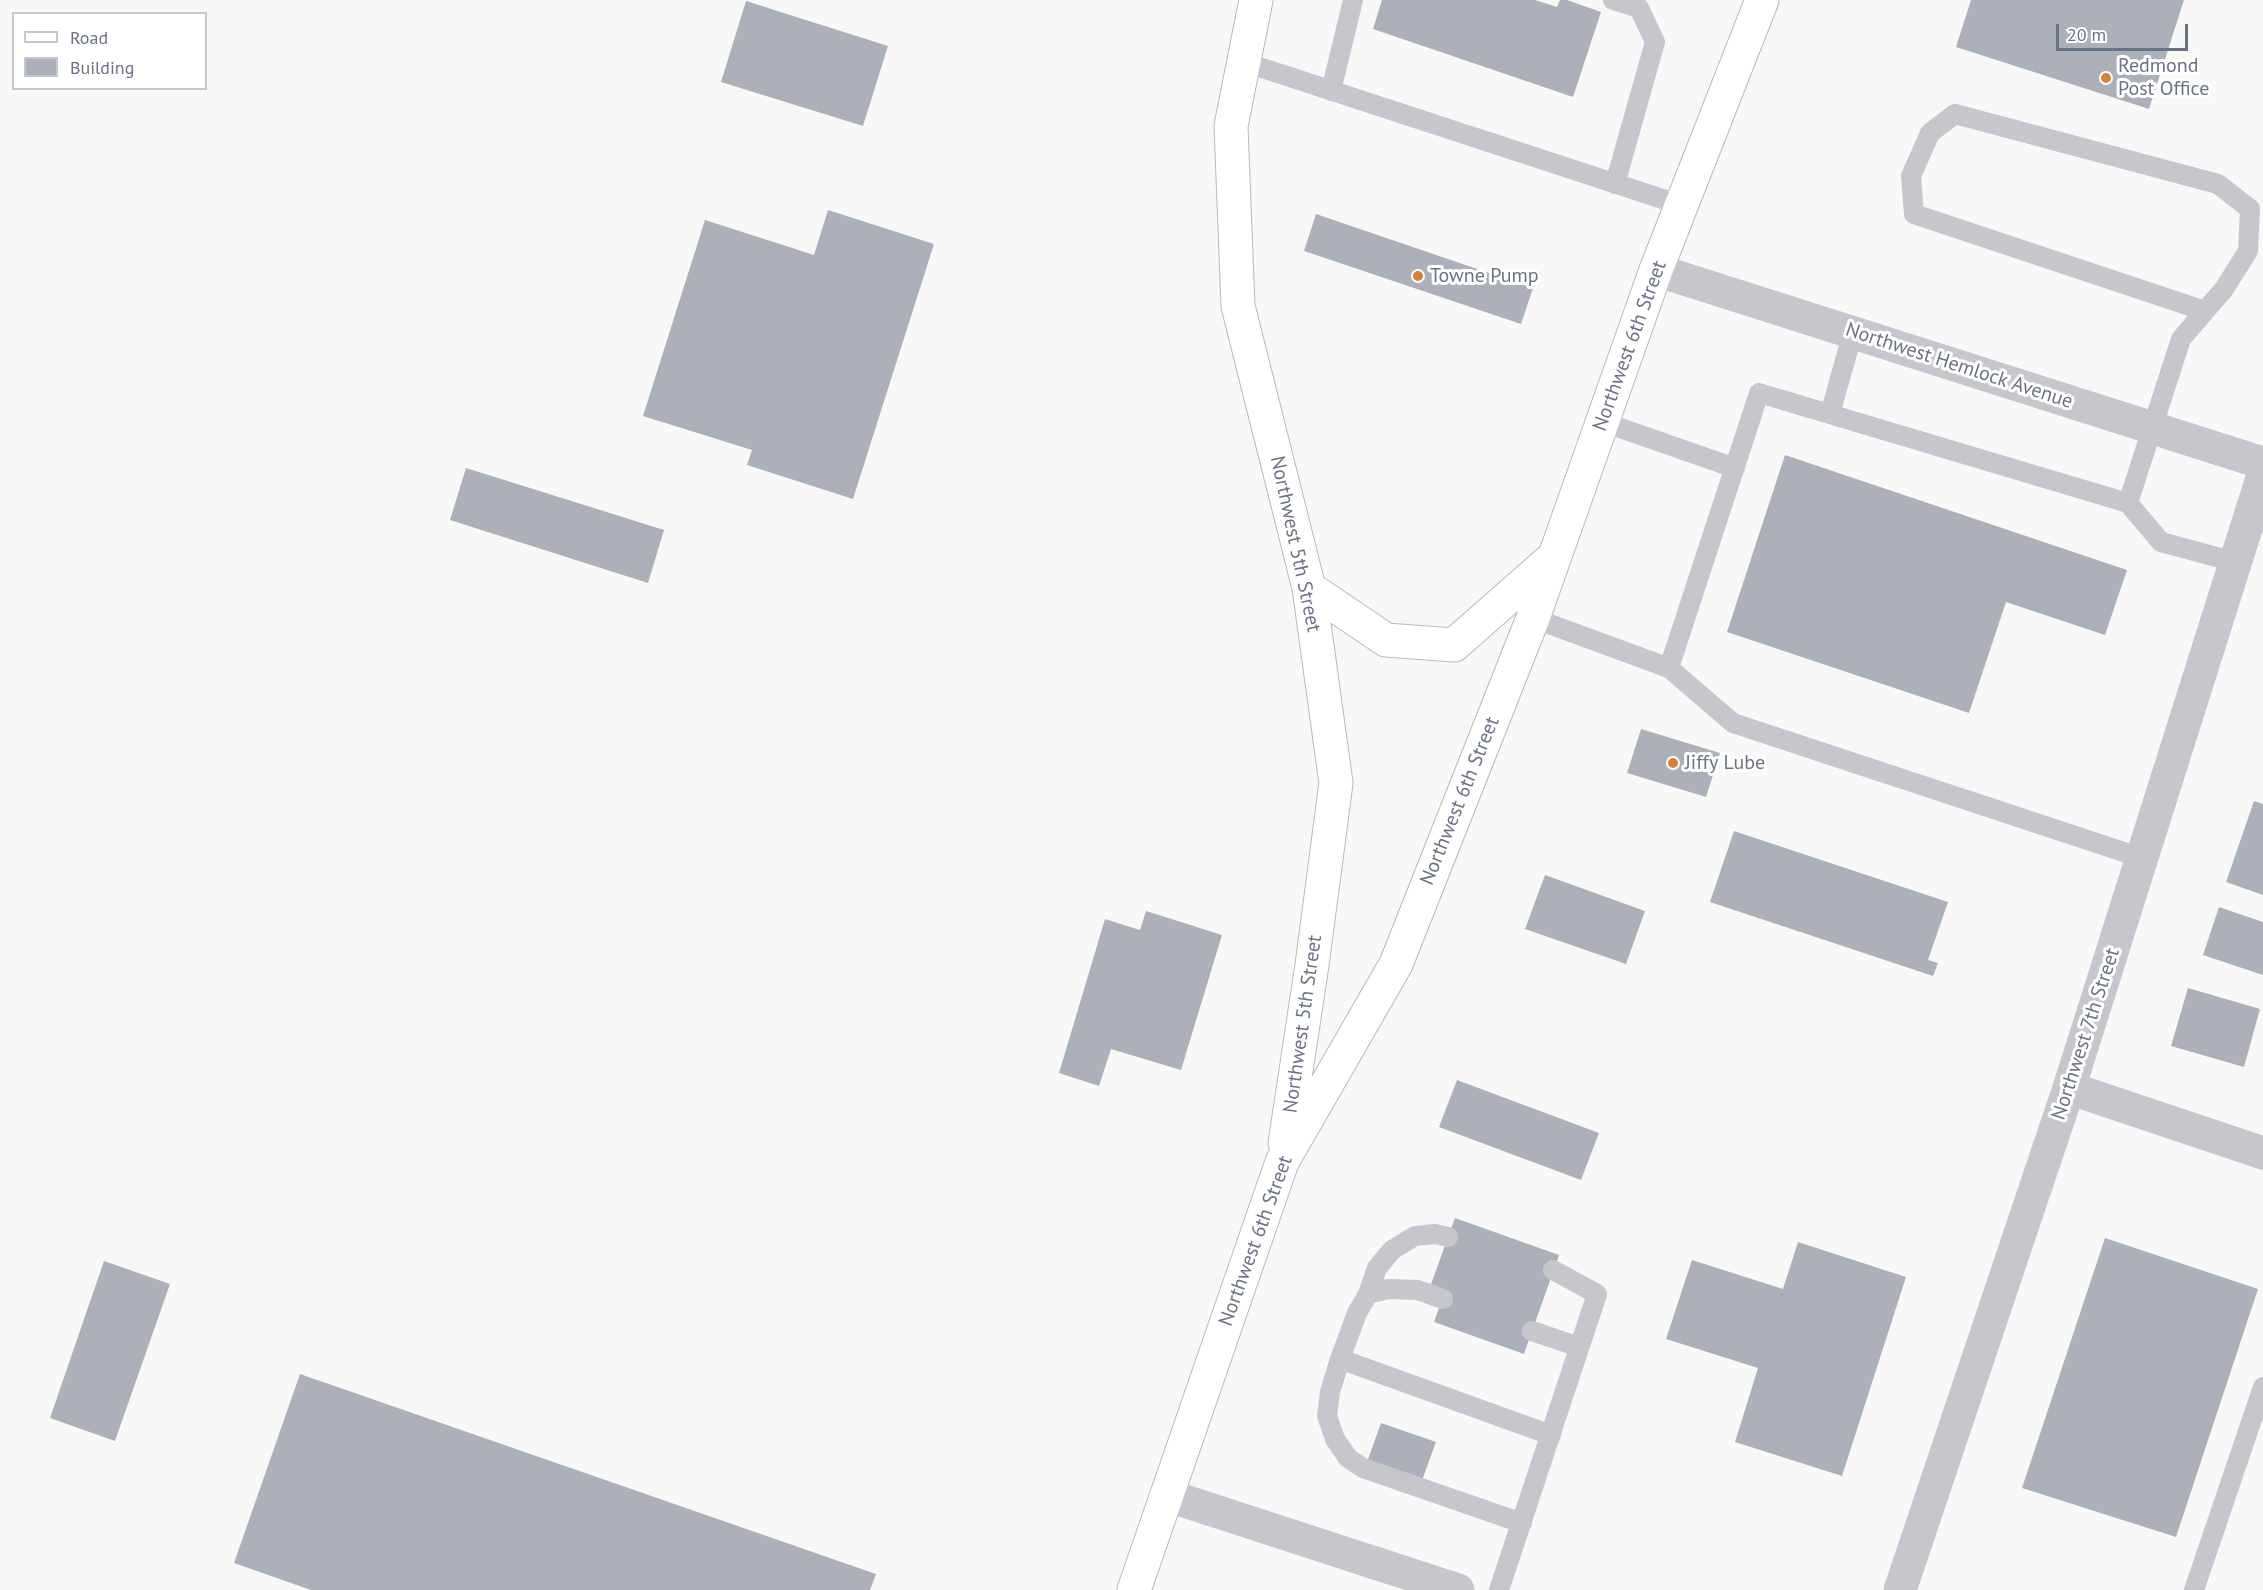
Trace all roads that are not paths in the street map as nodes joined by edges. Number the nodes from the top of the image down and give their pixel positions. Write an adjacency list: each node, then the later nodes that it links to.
1 (1256, 0): 5 (main road, Northwest 5th Street)
2 (1353, 0): 6 (lane)
3 (1613, 0): 7 (lane)
4 (1762, 0): 8 (main road, Northwest 6th Street)
5 (1244, 62): 6 (lane); 21 (main road, Northwest 5th Street)
6 (1331, 91): 7 (lane)
7 (1615, 184): 8 (lane)
8 (1681, 205): 9 (main road, Northwest 6th Street)
9 (1656, 270): 11 (street, Northwest Hemlock Avenue); 13 (main road, Northwest 6th Street)
10 (2205, 311): 10 (lane); 14 (lane)
11 (1853, 332): 12 (lane); 14 (street, Northwest Hemlock Avenue)
12 (1830, 414): 16 (lane); 18 (lane)
13 (1603, 422): 16 (lane); 19 (main road, Northwest 6th Street)
14 (2152, 428): 15 (street, Northwest Hemlock Avenue); 18 (lane)
15 (2263, 463)
16 (1735, 468): 23 (lane)
17 (2263, 475): 20 (street, Northwest 7th Street)
18 (2128, 503): 20 (lane)
19 (1556, 555): 21 (main road); 22 (main road, Northwest 6th Street)
20 (2235, 562): 24 (street, Northwest 7th Street)
21 (1309, 588): 27 (main road, Northwest 5th Street)
22 (1533, 618): 23 (lane); 27 (main road, Northwest 6th Street)
23 (1668, 668): 24 (lane)
24 (2142, 858): 25 (street, Northwest 7th Street)
25 (2069, 1088): 26 (street); 42 (street, Northwest 7th Street)
26 (2263, 1153)
27 (1282, 1162): 37 (main road, Northwest 6th Street)
28 (1448, 1237): 30 (lane)
29 (1554, 1270): 33 (lane)
30 (1368, 1293): 31 (lane); 34 (lane)
31 (1443, 1299)
32 (1532, 1330): 33 (lane)
33 (1579, 1347): 36 (lane)
34 (1340, 1359): 36 (lane); 38 (lane)
35 (2263, 1387): 43 (lane)
36 (1551, 1435): 38 (lane)
37 (1166, 1494): 39 (main road, Northwest 6th Street); 40 (street)
38 (1521, 1523): 41 (lane)
39 (1134, 1590)
40 (1458, 1590)
41 (1499, 1590)
42 (1900, 1590)
43 (2194, 1590)

